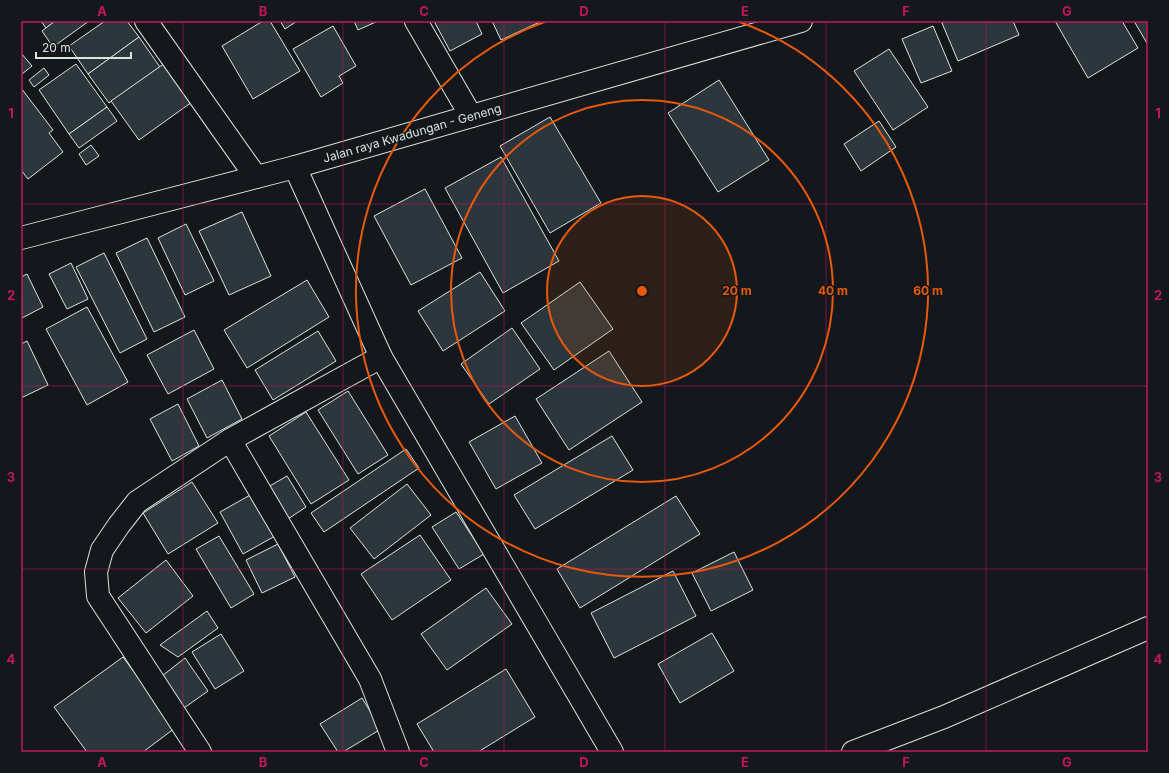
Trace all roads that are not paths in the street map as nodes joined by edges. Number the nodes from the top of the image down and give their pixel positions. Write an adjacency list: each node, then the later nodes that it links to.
1 (146, 21): 6 (street)
2 (416, 21): 4 (street)
3 (801, 21): 4 (street, Jalan raya Kwadungan - Geneng)
4 (471, 116): 5 (street, Jalan raya Kwadungan - Geneng)
5 (296, 167): 6 (street, Jalan raya Kwadungan - Geneng); 8 (street)
6 (256, 177): 7 (street, Jalan raya Kwadungan - Geneng)
7 (21, 238)
8 (381, 357): 9 (street); 13 (street)
9 (230, 440): 11 (street); 12 (street)
10 (1148, 628): 14 (street)
11 (200, 752)
12 (398, 752)
13 (612, 752)
14 (853, 752)

